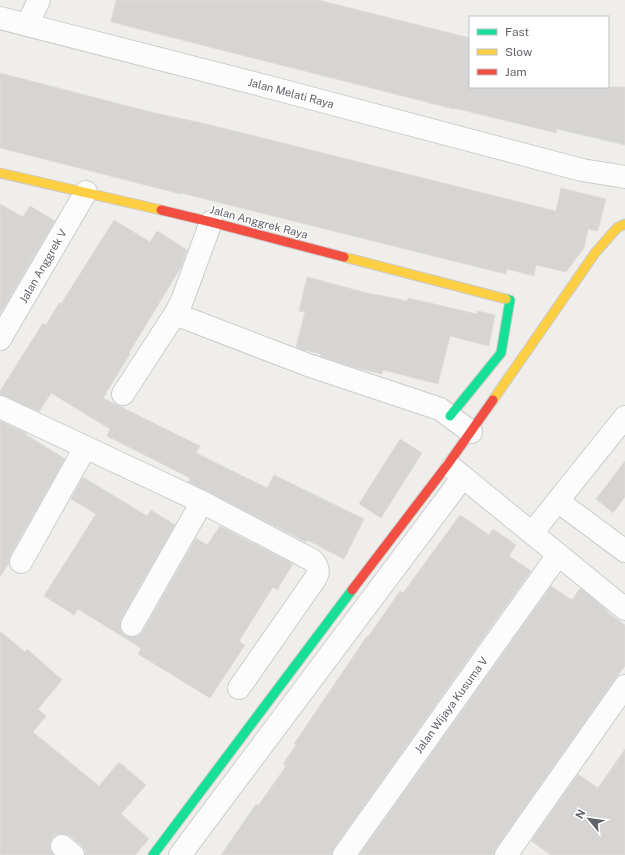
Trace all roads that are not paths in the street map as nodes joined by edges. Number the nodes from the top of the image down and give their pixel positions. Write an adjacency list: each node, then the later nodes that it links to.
1 (39, 0): 3 (street)
2 (0, 18): 3 (street, Jalan Melati Raya)
3 (27, 25): 5 (street, Jalan Melati Raya)
4 (0, 172): 6 (street, Jalan Anggrek Raya)
5 (625, 177)
6 (86, 192): 7 (street, Jalan Anggrek Raya); 10 (street, Jalan Anggrek V)
7 (211, 222): 9 (street); 13 (street, Jalan Anggrek Raya)
8 (625, 224): 15 (street)
9 (175, 314): 11 (street); 13 (street)
10 (0, 339)
11 (123, 394)
12 (0, 407): 16 (street)
13 (450, 416): 15 (street)
14 (625, 417): 19 (street)
15 (471, 432): 17 (street)
16 (86, 448): 18 (street); 23 (street)
17 (455, 471): 20 (street); 28 (street); 29 (street)
18 (202, 502): 25 (street); 27 (street)
19 (559, 502): 20 (street); 21 (street)
20 (532, 533): 22 (street)
21 (625, 551)
22 (558, 555): 24 (street); 30 (street, Jalan Wijaya Kusuma V)
23 (21, 562)
24 (625, 609)
25 (132, 625)
26 (625, 686): 31 (street)
27 (239, 688)
28 (153, 855)
29 (180, 855)
30 (344, 855)
31 (506, 855)

